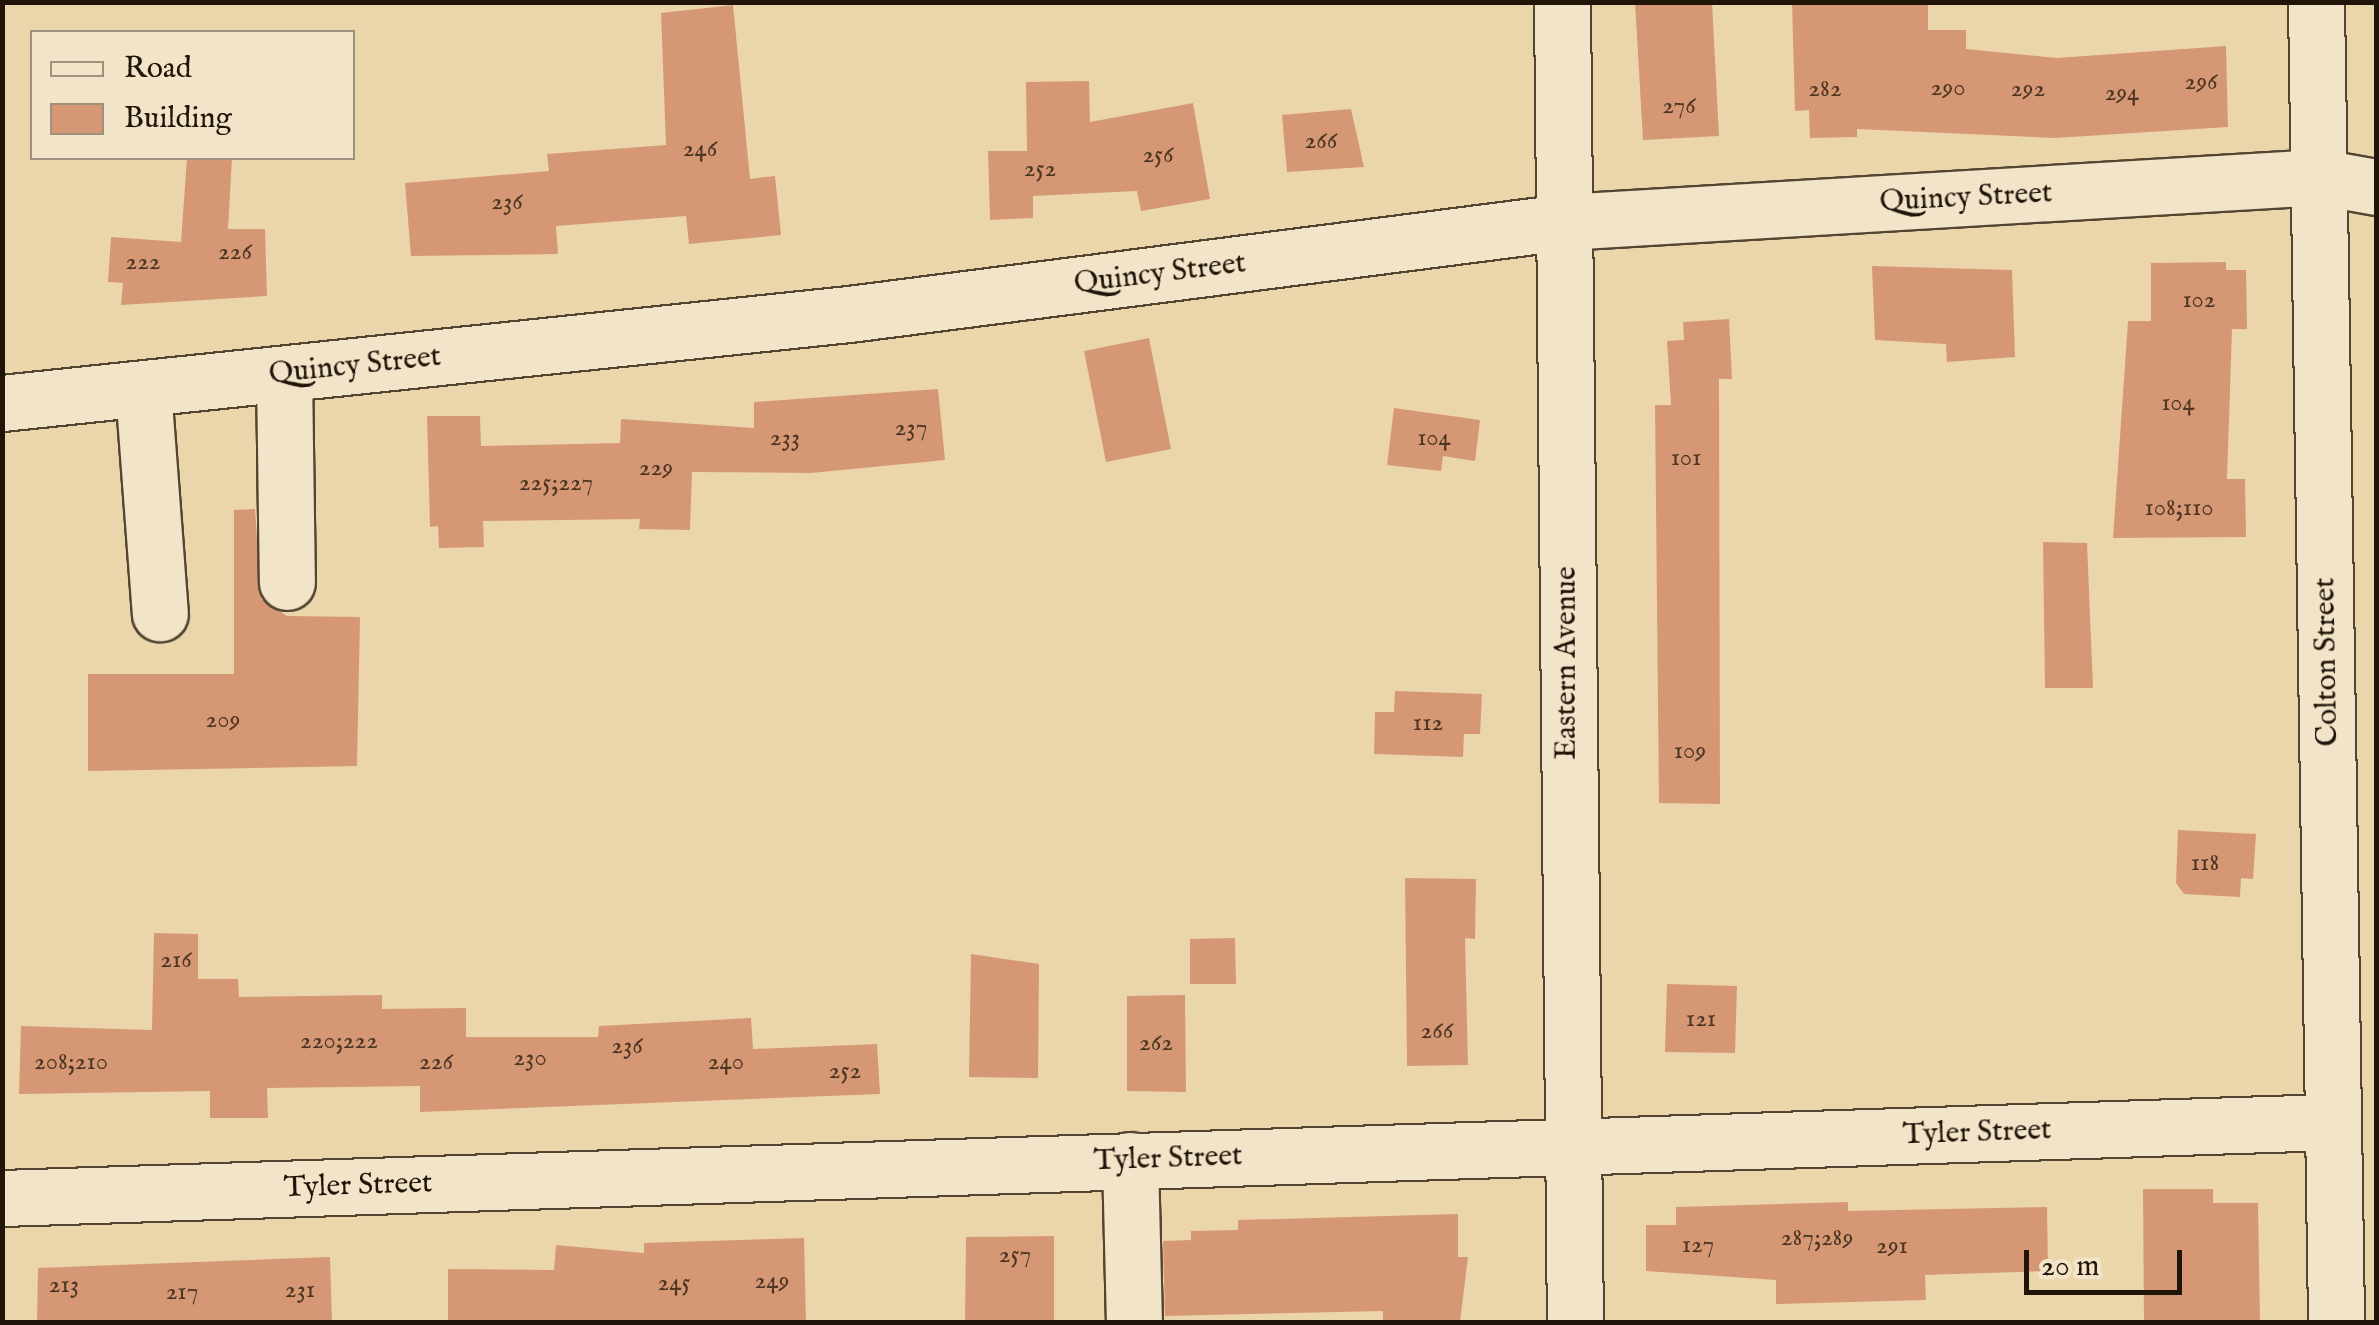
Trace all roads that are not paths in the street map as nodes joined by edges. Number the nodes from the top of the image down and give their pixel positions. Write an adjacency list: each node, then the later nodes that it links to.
1 (1562, 2): 5 (street, Eastern Avenue)
2 (2316, 2): 3 (street, Colton Street)
3 (2320, 178): 4 (street, Quincy Street); 5 (street, Quincy Street); 11 (street, Colton Street)
4 (2376, 187)
5 (1564, 222): 6 (street, Quincy Street); 12 (street, Eastern Avenue)
6 (284, 374): 7 (street, Quincy Street); 9 (street)
7 (143, 388): 8 (street, Quincy Street); 10 (street)
8 (2, 403)
9 (287, 582)
10 (160, 612)
11 (2333, 1122): 12 (street, Tyler Street); 17 (street, Colton Street)
12 (1572, 1145): 13 (street, Tyler Street); 16 (street, Eastern Avenue)
13 (1130, 1160): 14 (street, Tyler Street); 15 (street)
14 (2, 1198)
15 (1134, 1322)
16 (1575, 1322)
17 (2336, 1322)

